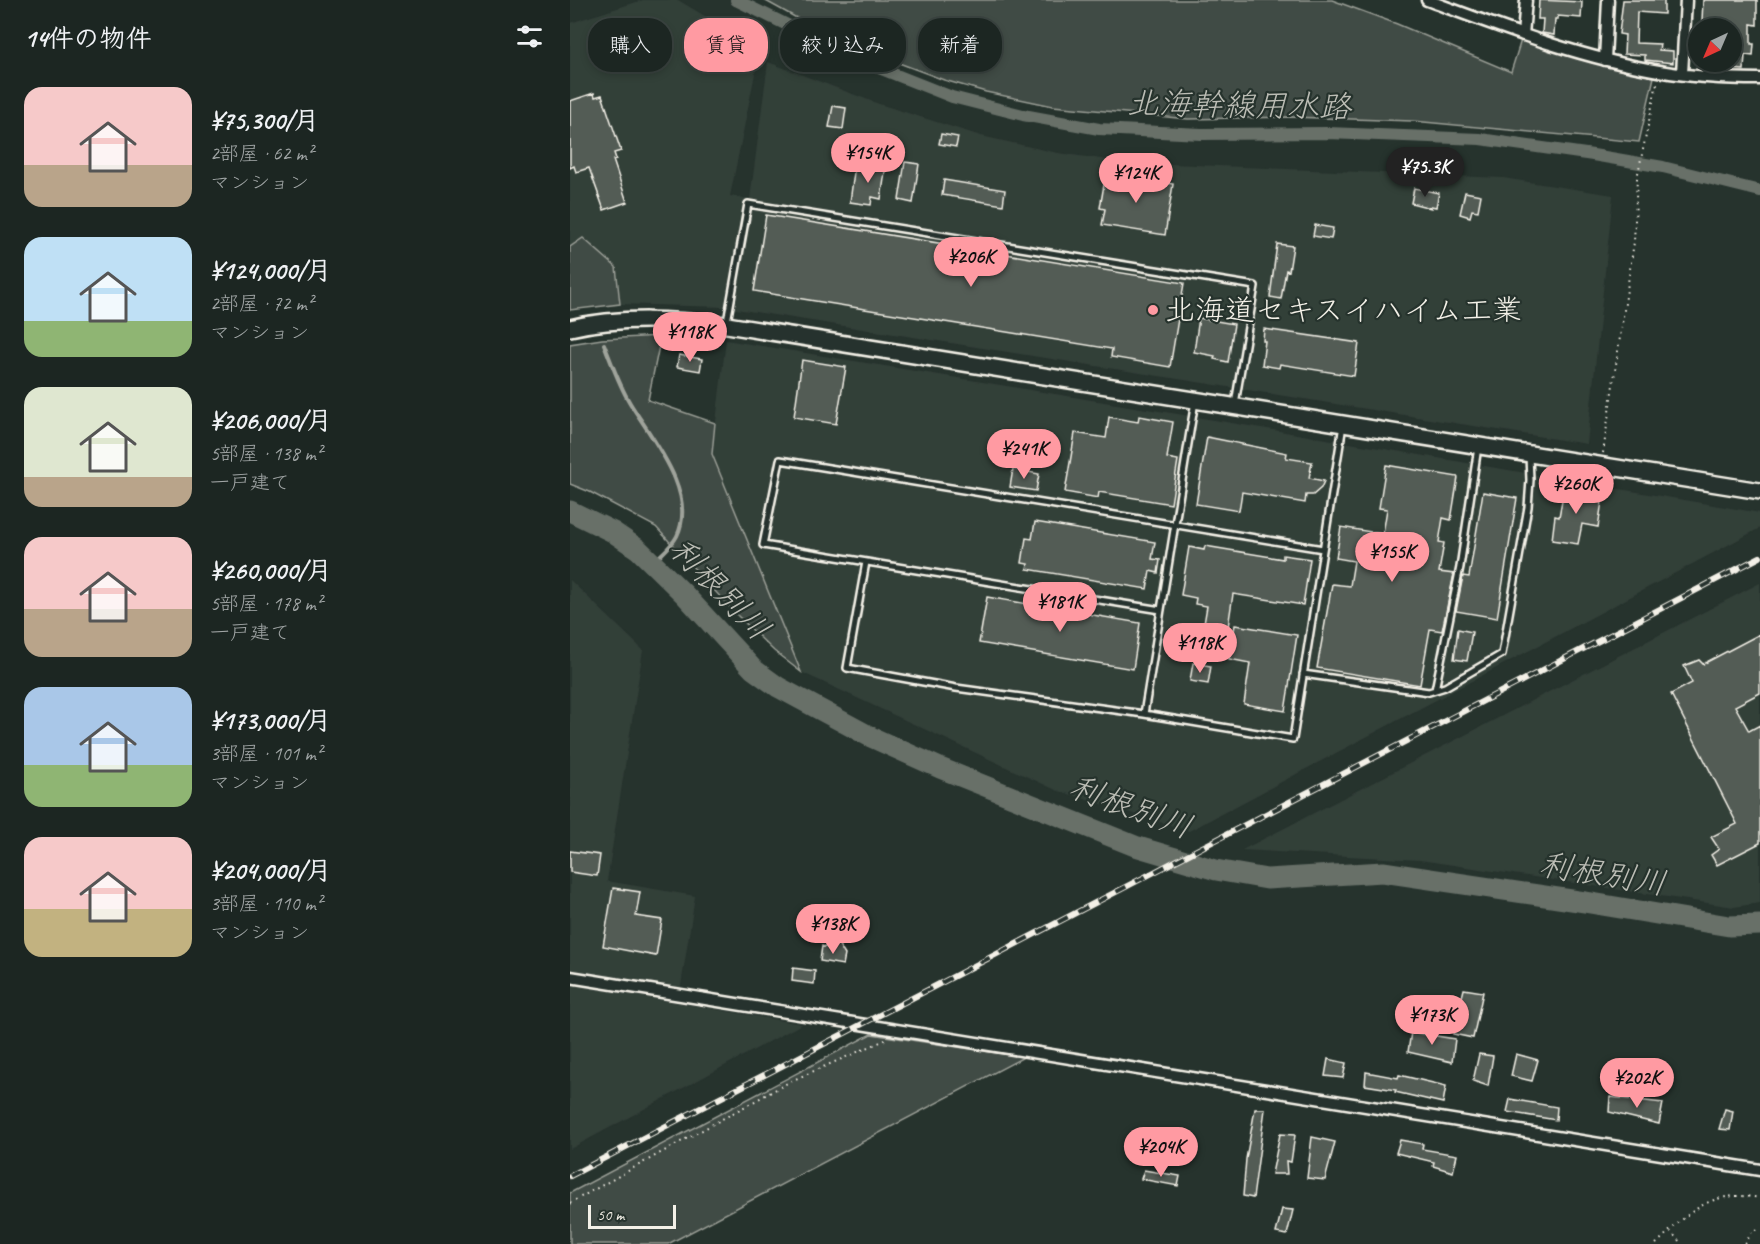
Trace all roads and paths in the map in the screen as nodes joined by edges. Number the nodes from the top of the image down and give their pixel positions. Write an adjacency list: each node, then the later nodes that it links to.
1 (1427, 0): 5 (street)
2 (1526, 0): 6 (street)
3 (1608, 0): 7 (street)
4 (1686, 0): 9 (street)
5 (1445, 3): 6 (street)
6 (1523, 35): 7 (street)
7 (1605, 60): 8 (street)
8 (1659, 71): 9 (street); 18 (path)
9 (1682, 74): 10 (street)
10 (1760, 79)
11 (727, 325): 12 (street); 13 (street); 14 (lane)
12 (570, 328)
13 (1196, 399): 14 (street); 20 (lane)
14 (1235, 406): 15 (street)
15 (1343, 423): 16 (street); 21 (lane)
16 (1479, 445): 17 (street); 25 (lane)
17 (1528, 453): 18 (street); 25 (lane)
18 (1601, 465): 19 (street)
19 (1760, 491)
20 (1175, 525): 21 (lane); 22 (lane); 23 (lane)
21 (1323, 549): 24 (lane)
22 (866, 562): 23 (lane); 26 (lane)
23 (1161, 610): 26 (lane)
24 (1303, 674): 25 (lane); 26 (lane)
25 (1435, 690)
26 (1144, 714)
27 (570, 977): 28 (street)
28 (902, 1032): 29 (street); 31 (path)
29 (1760, 1170)
30 (1760, 1198): 33 (path)
31 (570, 1203)
32 (1760, 1230): 36 (path)
33 (1670, 1231): 34 (path); 35 (path)
34 (1656, 1244)
35 (1682, 1244)
36 (1745, 1244)

